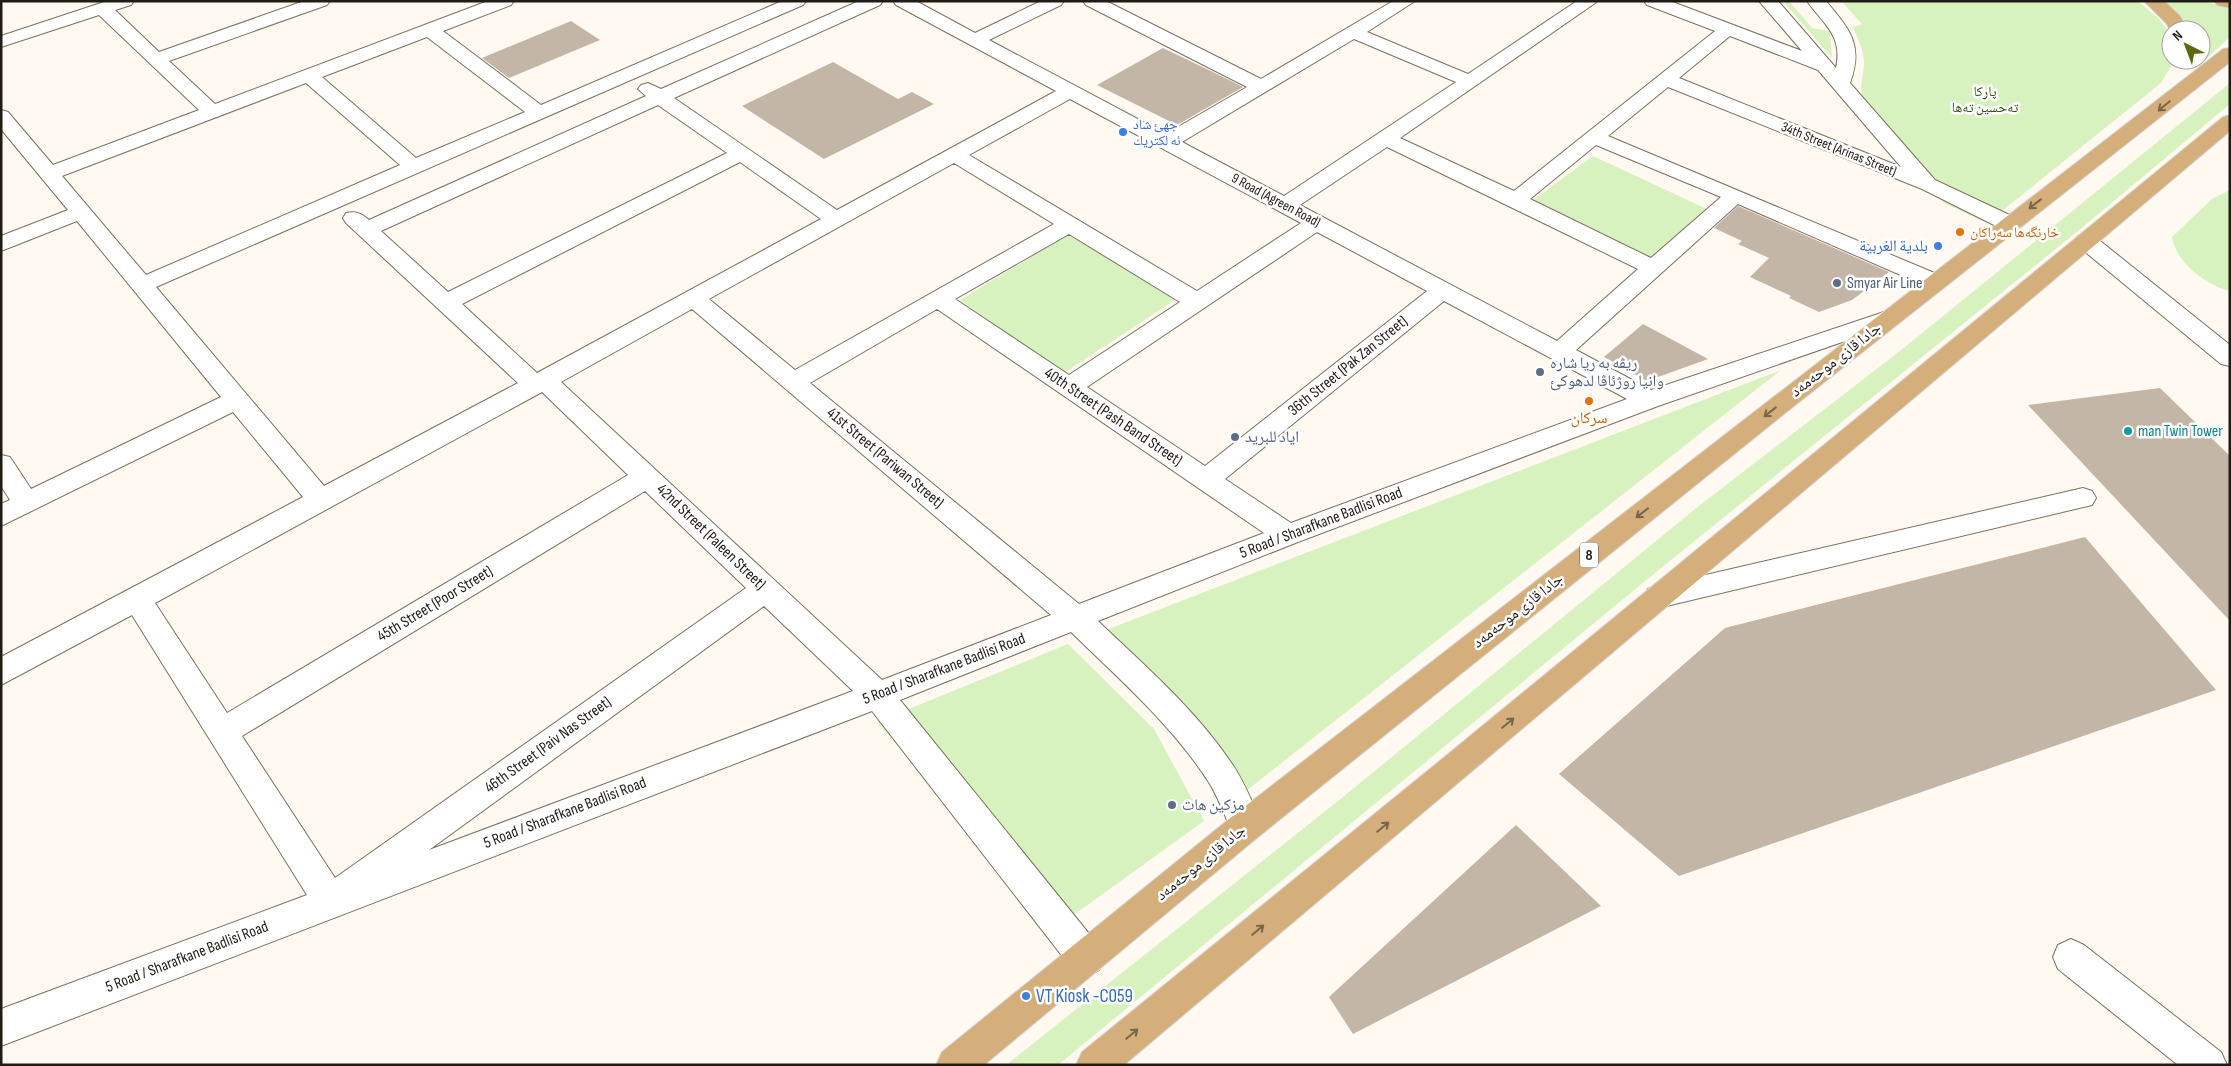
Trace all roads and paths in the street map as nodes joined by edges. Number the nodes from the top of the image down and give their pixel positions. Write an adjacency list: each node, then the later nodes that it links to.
1 (125, 1): 17 (street)
2 (797, 1): 29 (street)
3 (874, 1): 35 (street)
4 (902, 1): 22 (street, 9 Road (Agreen Road))
5 (1055, 1): 22 (street)
6 (1092, 1): 33 (street)
7 (1406, 1): 21 (street)
8 (1589, 1): 31 (street)
9 (1653, 1): 20 (street)
10 (1768, 1): 26 (street)
11 (1816, 1): 32 (street)
12 (2153, 1): 18 (main road)
13 (2224, 1): 16 (main road)
14 (307, 3): 25 (street)
15 (496, 3): 19 (street)
16 (2230, 3)
17 (102, 9): 23 (street); 25 (street)
18 (2174, 20)
19 (430, 30): 28 (street); 37 (street)
20 (1727, 30): 26 (street); 30 (street)
21 (1356, 33): 31 (street); 33 (street)
22 (975, 40): 34 (street, 9 Road (Agreen Road))
23 (1, 42)
24 (2230, 53): 27 (main road, جادا قازی موحەمەد / 8)
25 (155, 60): 36 (street)
26 (1826, 67): 32 (street)
27 (2190, 72): 56 (main road, جادا قازی موحەمەد / 8, one-way to 56)
28 (309, 76): 36 (street); 45 (street)
29 (626, 76): 35 (street); 37 (street)
30 (1666, 80): 40 (street); 47 (street, 34th Street (Arinas Street))
31 (1469, 81): 41 (street)
32 (1840, 85): 47 (street)
33 (1262, 87): 42 (street)
34 (1070, 91): 42 (street, 9 Road (Agreen Road)); 44 (street)
35 (662, 97): 43 (street); 57 (street)
36 (212, 112): 46 (street)
37 (539, 113): 45 (street)
38 (1, 116): 46 (street)
39 (2225, 127): 58 (main road)
40 (1594, 137): 48 (street); 49 (street)
41 (1386, 140): 49 (street); 51 (street)
42 (1167, 142): 51 (street, 9 Road (Agreen Road))
43 (742, 153): 53 (street); 67 (street)
44 (954, 154): 53 (street); 55 (street)
45 (415, 168): 50 (street)
46 (49, 174): 52 (street)
47 (1929, 185): 56 (street, 34th Street (Arinas Street))
48 (1735, 195): 60 (street); 61 (street)
49 (1516, 200): 60 (street)
50 (336, 202): 57 (street, 42nd Street (Paleen Street)); 62 (street)
51 (1285, 205): 54 (street, 9 Road (Agreen Road))
52 (81, 212): 59 (street); 62 (street)
53 (836, 219): 64 (street)
54 (1317, 222): 63 (street, 9 Road (Agreen Road)); 66 (street)
55 (1070, 224): 65 (street); 66 (street)
56 (2010, 224): 61 (main road, جادا قازی موحەمەد / 8)
57 (366, 229): 67 (street, 42nd Street (Paleen Street))
58 (2086, 241): 70 (street); 85 (main road)
59 (1, 244)
60 (1652, 267): 69 (street)
61 (1936, 282): 68 (main road, جادا قازی موحەمەد / 8)
62 (142, 285): 74 (street)
63 (1443, 290): 69 (street, 9 Road (Agreen Road)); 78 (street, 36th Street (Pak Zan Street))
64 (693, 298): 71 (street, 41st Street (Pariwan Street)); 72 (street)
65 (938, 298): 71 (street); 73 (street, 40th Street (Pash Band Street))
66 (1197, 302): 73 (street)
67 (446, 303): 72 (street, 42nd Street (Paleen Street))
68 (1889, 318): 75 (street, 5 Road / Sharafkane Badlisi Road); 91 (main road, جادا قازی موحەمەد / 8, one-way to 91)
69 (1559, 352): 75 (street, 9 Road (Agreen Road))
70 (2230, 358)
71 (794, 381): 87 (street, 41st Street (Pariwan Street))
72 (539, 382): 77 (street, 42nd Street (Paleen Street)); 80 (street)
73 (1069, 387): 78 (street, 40th Street (Pash Band Street))
74 (237, 400): 80 (street); 81 (street)
75 (1649, 400): 83 (street, 5 Road / Sharafkane Badlisi Road)
76 (1, 464): 81 (street)
77 (648, 476): 84 (street, 42nd Street (Paleen Street)); 90 (street, 45th Street (Poor Street))
78 (1206, 480): 83 (street, 40th Street (Pash Band Street))
79 (2083, 498): 85 (street)
80 (320, 500): 86 (street)
81 (26, 504): 82 (street)
82 (1, 516)
83 (1288, 535): 87 (street, 5 Road / Sharafkane Badlisi Road)
84 (766, 589): 89 (street, 42nd Street (Paleen Street)); 92 (street, 46th Street (Paiv Nas Street))
85 (1658, 597): 97 (main road, one-way to 85)
86 (137, 598): 88 (street); 90 (street)
87 (1076, 619): 89 (street, 5 Road / Sharafkane Badlisi Road); 91 (street, 41st Street (Pariwan Street))
88 (1, 672)
89 (878, 694): 92 (street, 5 Road / Sharafkane Badlisi Road); 94 (street, 42nd Street (Paleen Street))
90 (222, 732): 92 (street)
91 (1246, 826): 94 (main road, جادا قازی موحەمەد / 8)
92 (330, 902): 95 (street, 5 Road / Sharafkane Badlisi Road)
93 (2071, 957): 98 (street)
94 (1086, 958): 96 (main road, جادا قازی موحەمەد / 8)
95 (3, 1024)
96 (955, 1065)
97 (1095, 1065)
98 (2208, 1065)

